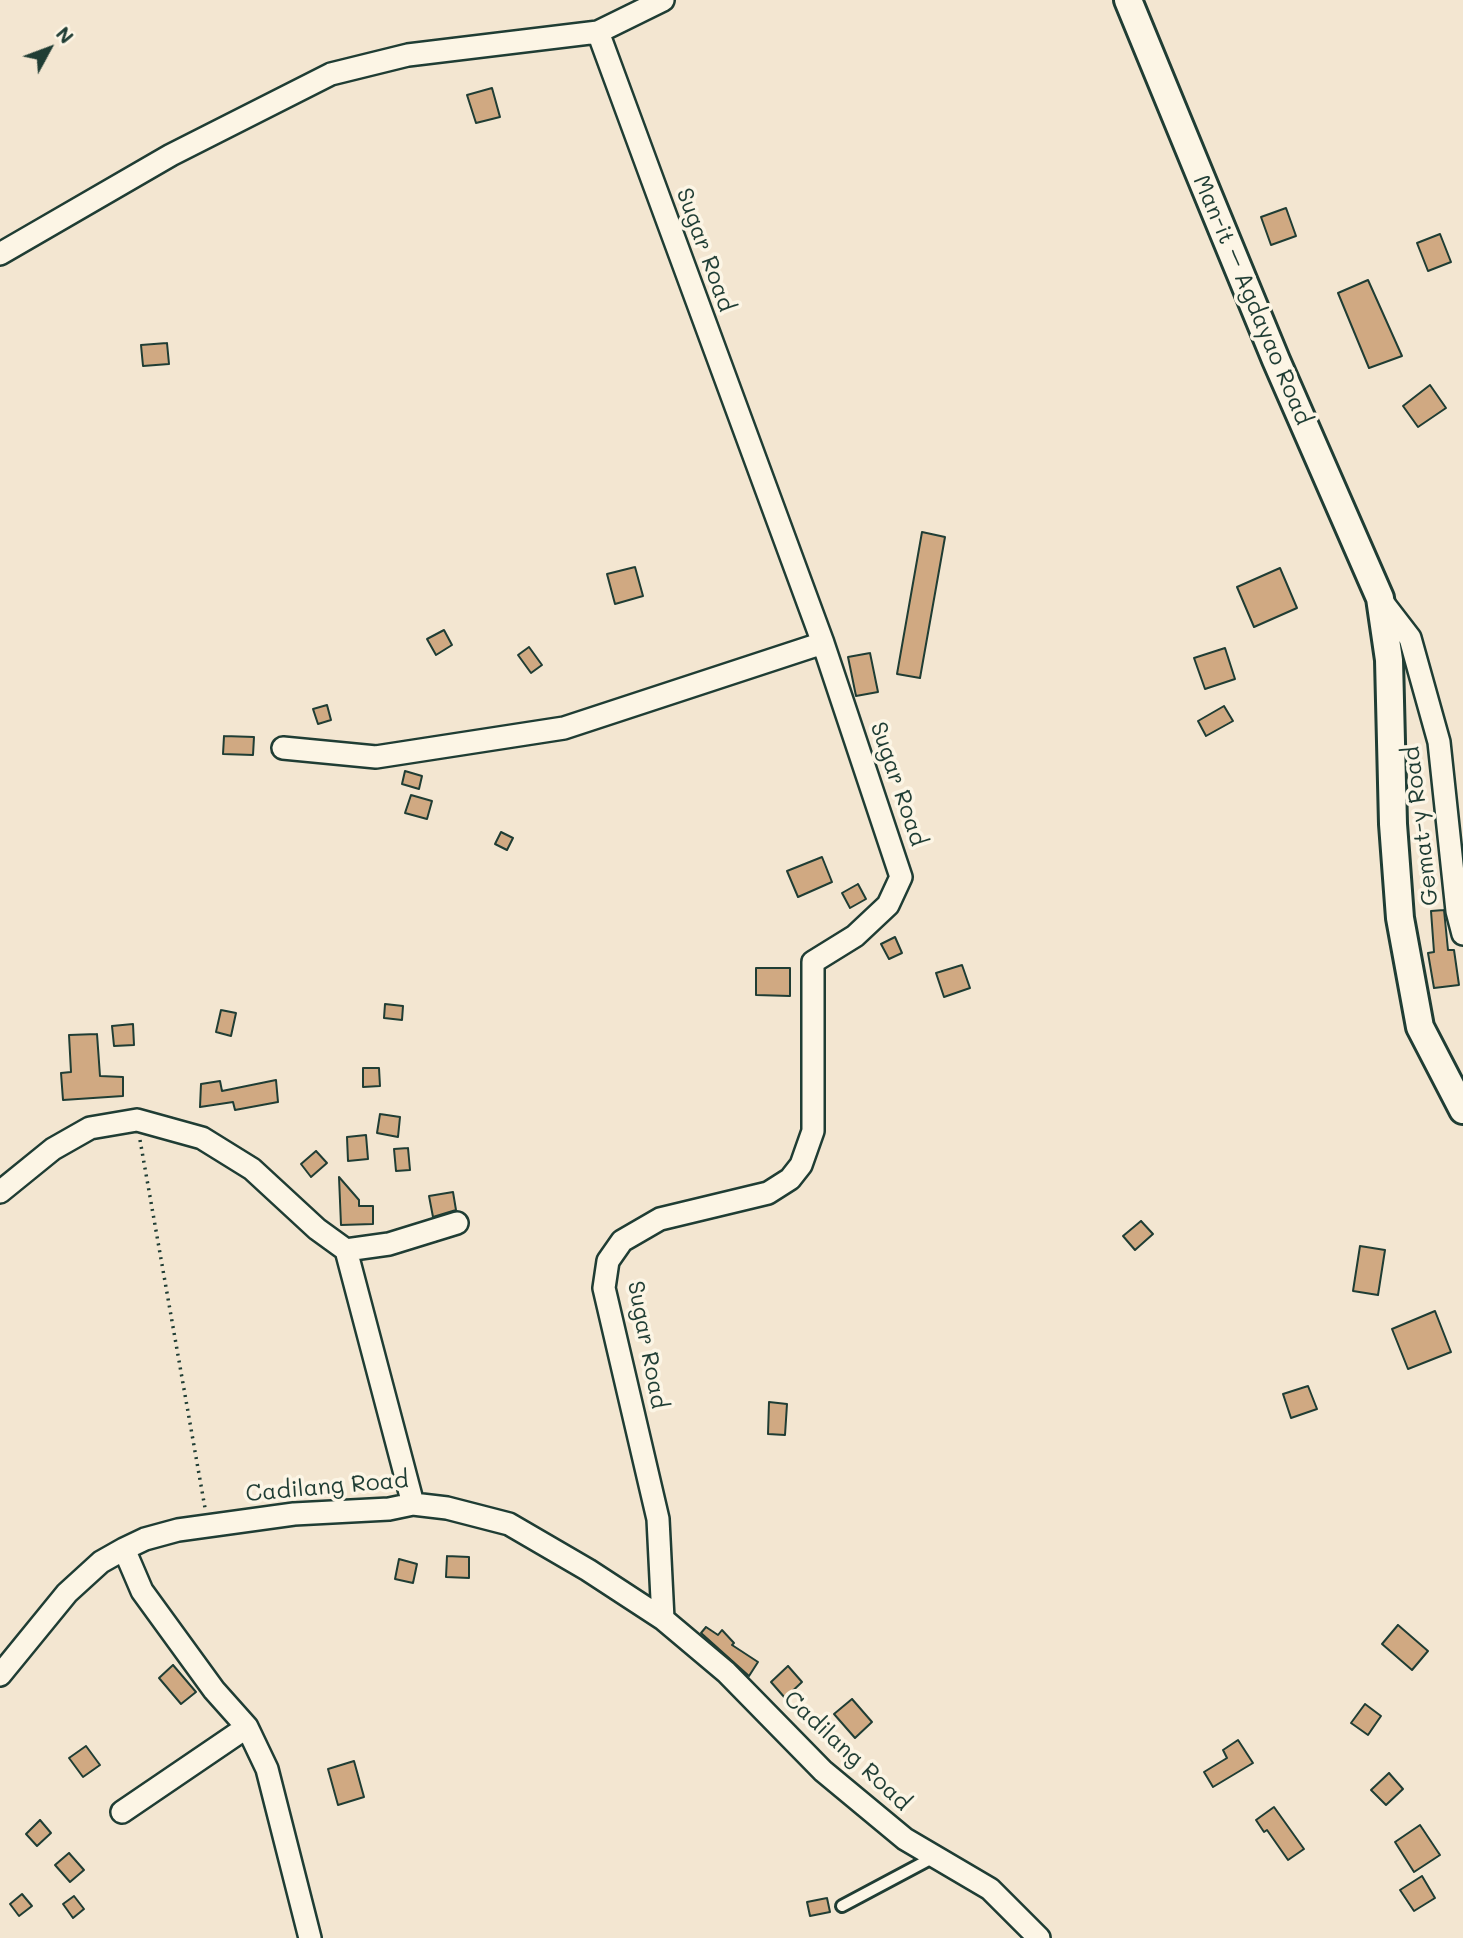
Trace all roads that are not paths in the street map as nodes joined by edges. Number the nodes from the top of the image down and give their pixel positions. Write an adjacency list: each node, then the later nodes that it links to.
1 (663, 0): 3 (street)
2 (1128, 0): 5 (street, Man-it – Agdayao Road)
3 (598, 32): 4 (street); 6 (street, Sugar Road)
4 (0, 254)
5 (1380, 598): 8 (street, Gemat-y Road); 9 (street, Man-it – Agdayao Road)
6 (822, 643): 7 (street); 15 (street, Sugar Road)
7 (283, 748)
8 (1463, 934)
9 (1463, 1110)
10 (0, 1192): 12 (street)
11 (457, 1223): 12 (street)
12 (346, 1250): 13 (street)
13 (413, 1504): 14 (street, Cadilang Road); 15 (street, Cadilang Road)
14 (124, 1549): 16 (street, Cadilang Road); 17 (street)
15 (663, 1619): 19 (street, Cadilang Road)
16 (0, 1675)
17 (247, 1727): 18 (street); 21 (street)
18 (122, 1812)
19 (934, 1857): 20 (lane); 22 (street, Cadilang Road)
20 (842, 1906)
21 (310, 1938)
22 (1039, 1938)

